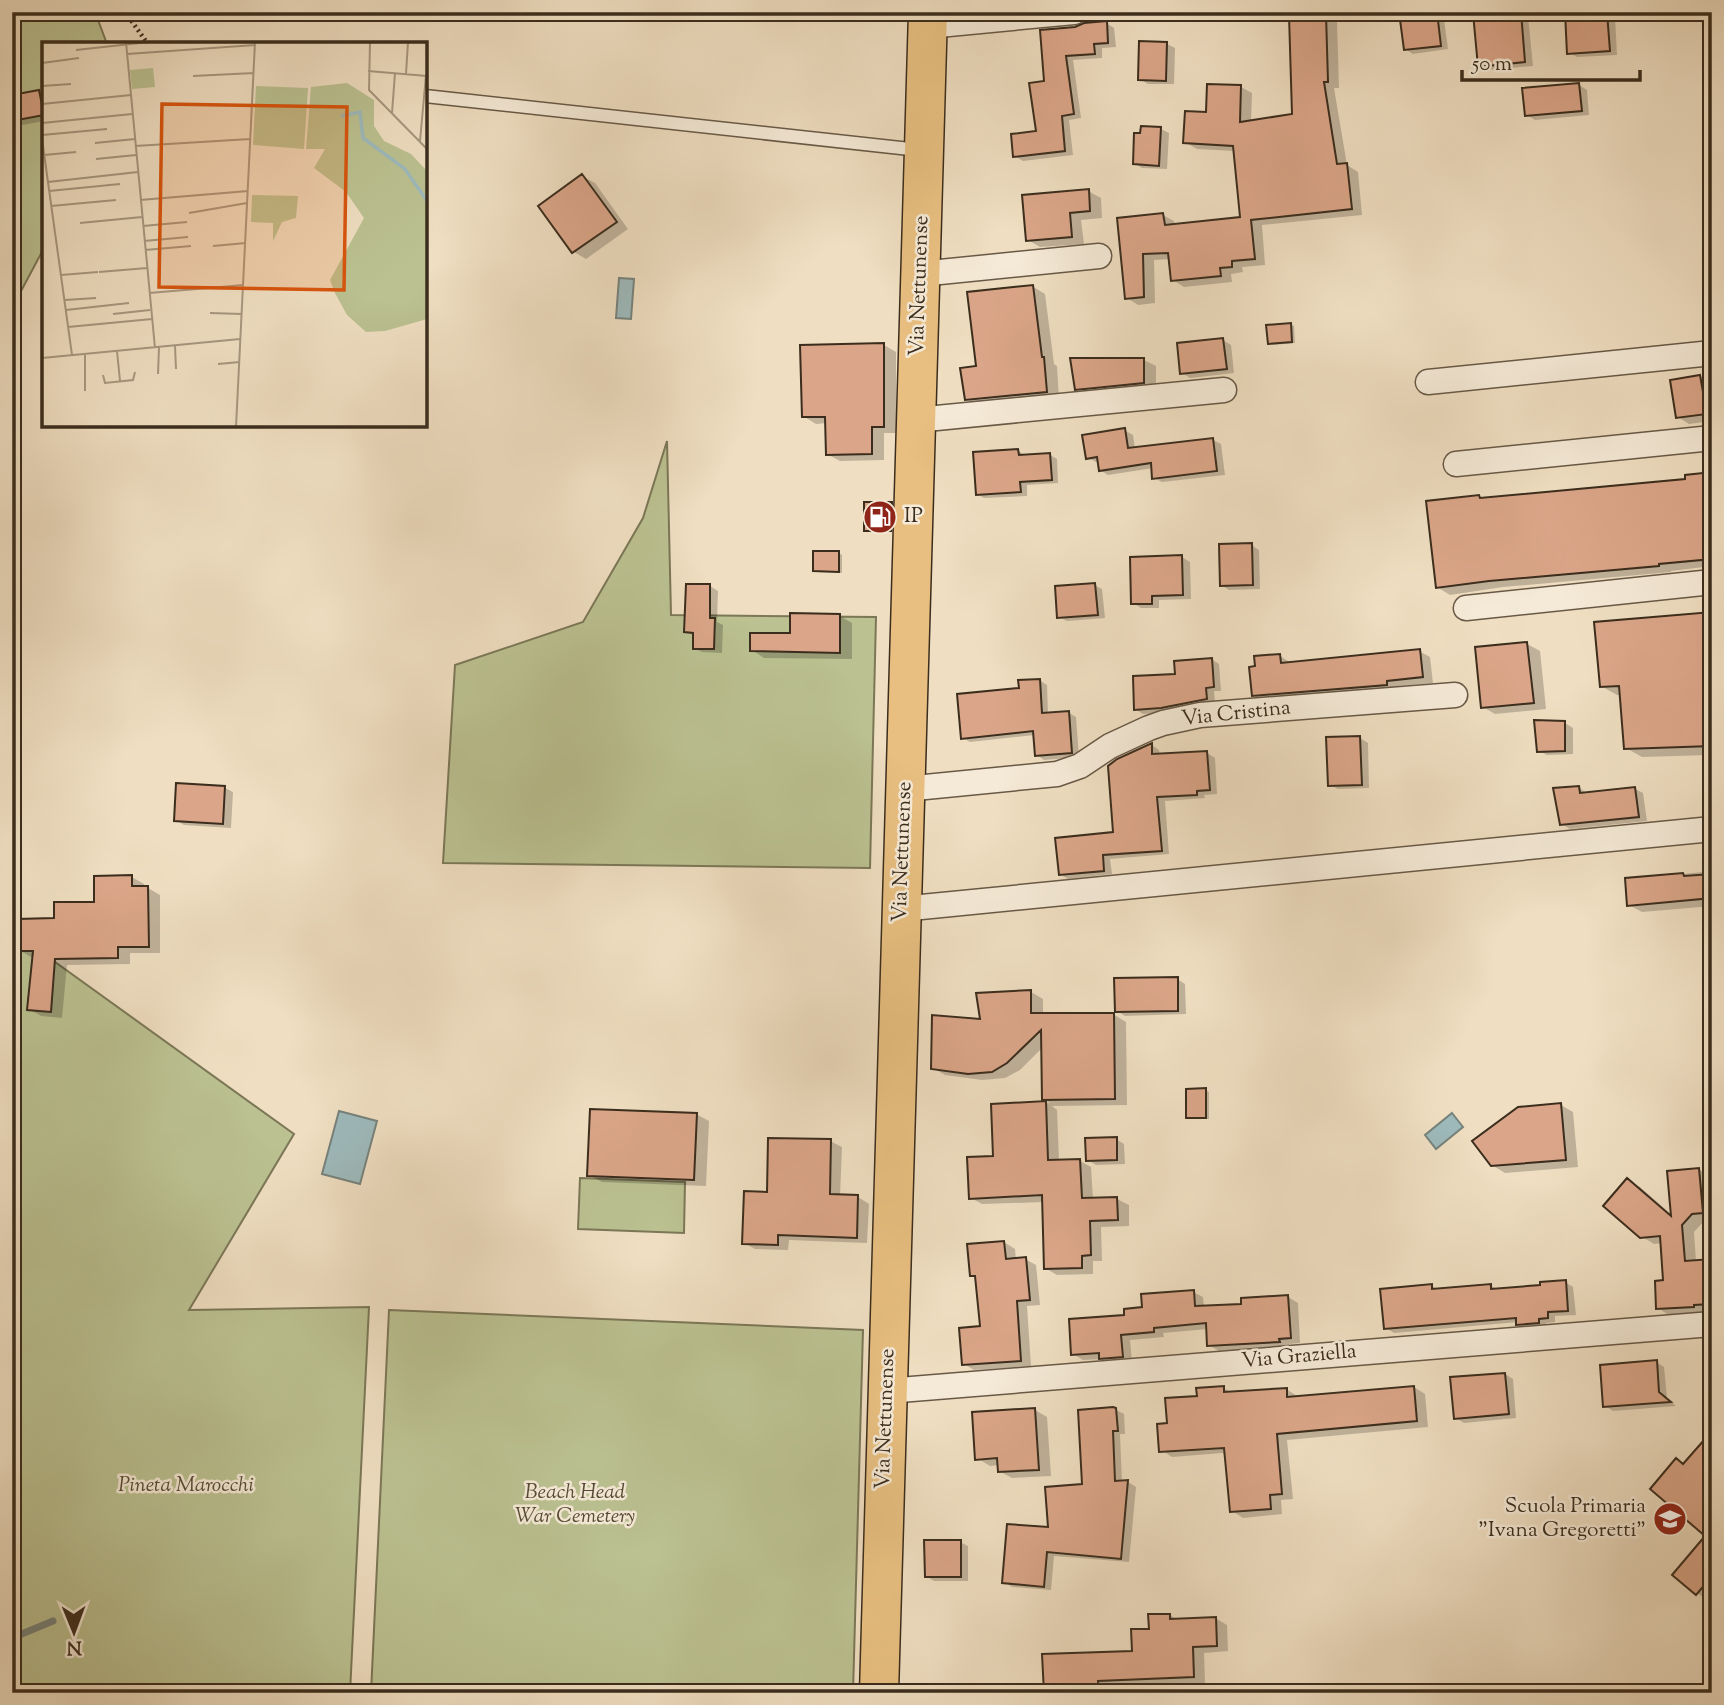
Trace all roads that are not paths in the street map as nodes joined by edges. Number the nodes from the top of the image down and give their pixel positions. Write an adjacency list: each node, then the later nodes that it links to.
1 (1074, 12): 2 (street)
2 (928, 19): 4 (main road, Via Nettunense)
3 (427, 96): 4 (lane)
4 (923, 151): 6 (main road, Via Nettunense)
5 (1099, 256): 6 (street)
6 (920, 274): 10 (main road, Via Nettunense)
7 (1712, 353): 8 (street)
8 (1429, 382)
9 (1224, 390): 10 (street)
10 (916, 420): 16 (main road, Via Nettunense)
11 (1712, 438): 12 (street)
12 (1456, 464)
13 (1712, 582): 14 (street)
14 (1466, 608)
15 (1455, 695): 16 (street, Via Cristina)
16 (905, 789): 18 (main road, Via Nettunense)
17 (1712, 829): 18 (street)
18 (901, 909): 20 (main road, Via Nettunense)
19 (1712, 1324): 20 (street, Via Graziella)
20 (887, 1391): 21 (main road, Via Nettunense)
21 (879, 1693)

